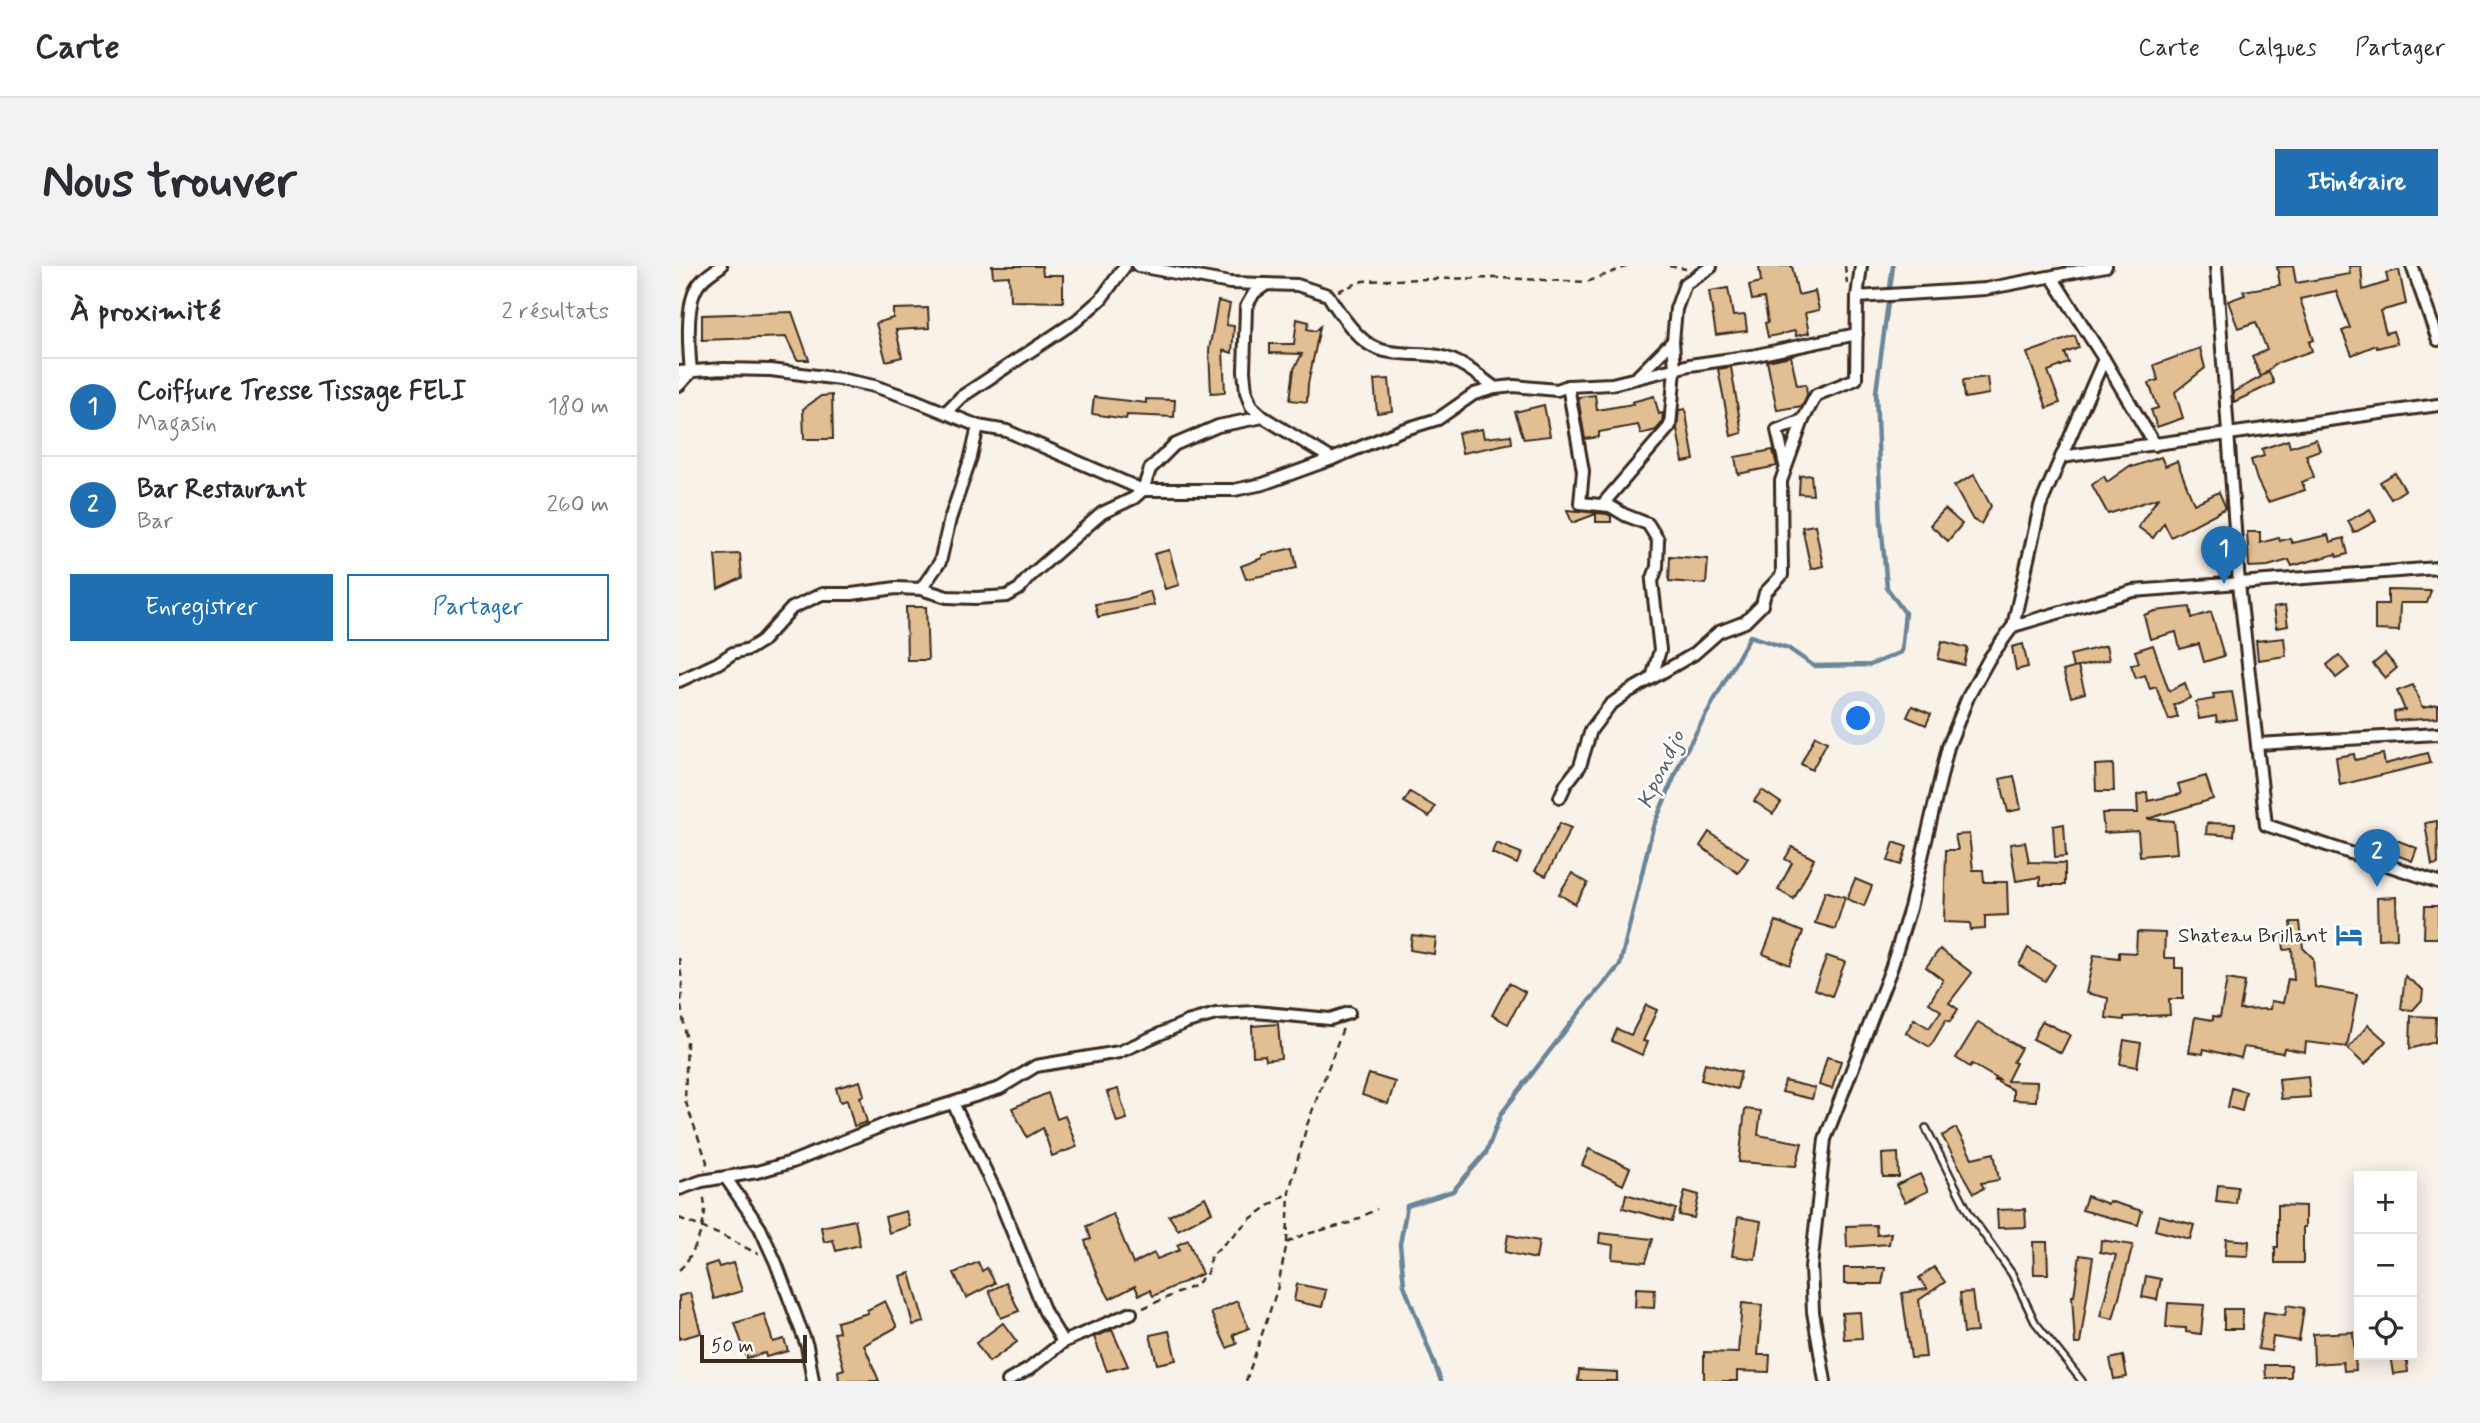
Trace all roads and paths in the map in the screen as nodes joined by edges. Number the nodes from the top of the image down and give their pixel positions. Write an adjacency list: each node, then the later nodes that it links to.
1 (721, 266): 20 (street)
2 (1125, 266): 26 (street)
3 (1138, 266): 4 (street)
4 (1145, 266): 12 (street)
5 (1628, 266): 13 (path)
6 (1861, 266): 14 (street)
7 (2106, 266): 11 (street)
8 (2216, 266): 30 (street)
9 (2411, 266): 16 (street)
10 (1711, 267): 17 (street)
11 (2052, 277): 14 (street); 18 (street)
12 (1268, 284): 13 (street); 27 (street)
13 (1328, 295): 24 (street)
14 (1862, 297): 15 (street)
15 (1857, 334): 19 (street); 28 (street)
16 (2438, 340)
17 (1673, 341): 19 (street); 21 (street)
18 (2104, 359): 31 (street); 32 (street)
19 (1675, 369): 21 (street); 36 (street)
20 (685, 372): 22 (street); 26 (street)
21 (1636, 378): 23 (street)
22 (679, 385)
23 (1568, 386): 24 (street); 36 (street)
24 (1495, 388): 33 (street)
25 (2438, 405): 30 (street)
26 (946, 412): 29 (street)
27 (1263, 417): 33 (street); 35 (street)
28 (1803, 420): 34 (street); 34 (street)
29 (978, 426): 35 (street); 39 (street)
30 (2229, 435): 31 (street); 38 (street)
31 (2155, 445): 32 (street)
32 (2061, 457): 40 (street)
33 (1332, 459): 35 (street)
34 (1785, 467): 41 (street)
35 (1143, 490): 39 (street)
36 (1602, 505): 41 (street)
37 (2438, 568): 38 (street)
38 (2239, 584): 40 (street); 44 (street)
39 (921, 589): 42 (street)
40 (2013, 626): 66 (street)
41 (1652, 678): 45 (street)
42 (679, 681)
43 (2438, 734): 44 (street)
44 (2257, 744): 46 (street)
45 (1560, 797)
46 (2438, 882)
47 (679, 958): 52 (path)
48 (1349, 1013): 49 (street); 54 (path)
49 (953, 1103): 51 (street); 62 (street)
50 (1926, 1128): 67 (lane)
51 (726, 1178): 52 (street); 59 (street)
52 (702, 1181): 53 (street); 57 (path)
53 (679, 1189)
54 (1289, 1192): 58 (path); 61 (path)
55 (1377, 1209): 58 (path)
56 (679, 1217): 57 (path)
57 (702, 1228): 59 (path); 60 (path)
58 (1287, 1243): 65 (path)
59 (776, 1263): 63 (street)
60 (679, 1270)
61 (1131, 1313): 62 (street)
62 (1063, 1342): 64 (street)
63 (813, 1381)
64 (1009, 1381)
65 (1246, 1381)
66 (1825, 1381)
67 (2082, 1381)

